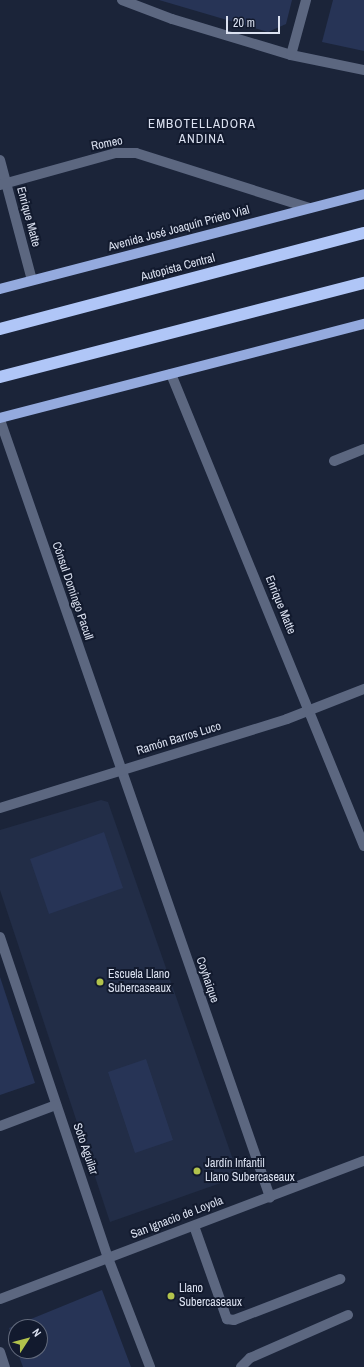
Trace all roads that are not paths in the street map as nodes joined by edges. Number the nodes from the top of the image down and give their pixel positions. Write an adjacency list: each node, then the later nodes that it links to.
1 (122, 0): 3 (street)
2 (306, 0): 3 (street)
3 (290, 55): 4 (street)
4 (364, 70)
5 (0, 160): 6 (street, Enrique Matte)
6 (3, 184): 8 (street, Romeo); 10 (street, Enrique Matte)
7 (364, 194): 8 (main road, Avenida José Joaquín Prieto Vial)
8 (309, 208): 10 (main road, Avenida José Joaquín Prieto Vial)
9 (364, 233): 14 (highway, Autopista Central)
10 (32, 280): 12 (main road, Avenida José Joaquín Prieto Vial)
11 (364, 283): 16 (highway)
12 (0, 289)
13 (364, 324): 15 (main road)
14 (0, 329)
15 (171, 374): 17 (main road); 21 (street, Enrique Matte)
16 (0, 377)
17 (0, 419): 22 (street, Cónsul Domingo Pacull)
18 (364, 449): 19 (street)
19 (334, 461)
20 (364, 689): 21 (street, Ramón Barros Luco)
21 (309, 712): 22 (street, Ramón Barros Luco); 24 (street, Enrique Matte)
22 (120, 771): 23 (street, Ramón Barros Luco); 29 (street, Coyhaique)
23 (0, 808)
24 (364, 846)
25 (0, 937): 26 (street, Soto Aguilar)
26 (56, 1105): 27 (street); 31 (street, Soto Aguilar)
27 (0, 1126)
28 (364, 1161): 29 (street, San Ignacio de Loyola)
29 (270, 1198): 30 (street, San Ignacio de Loyola)
30 (194, 1226): 31 (street, San Ignacio de Loyola); 32 (street)
31 (108, 1258): 33 (street, San Ignacio de Loyola); 37 (street, Soto Aguilar)
32 (340, 1279)
33 (0, 1299)
34 (348, 1315): 38 (street)
35 (0, 1352): 36 (street)
36 (6, 1367)
37 (150, 1367)
38 (241, 1367)

